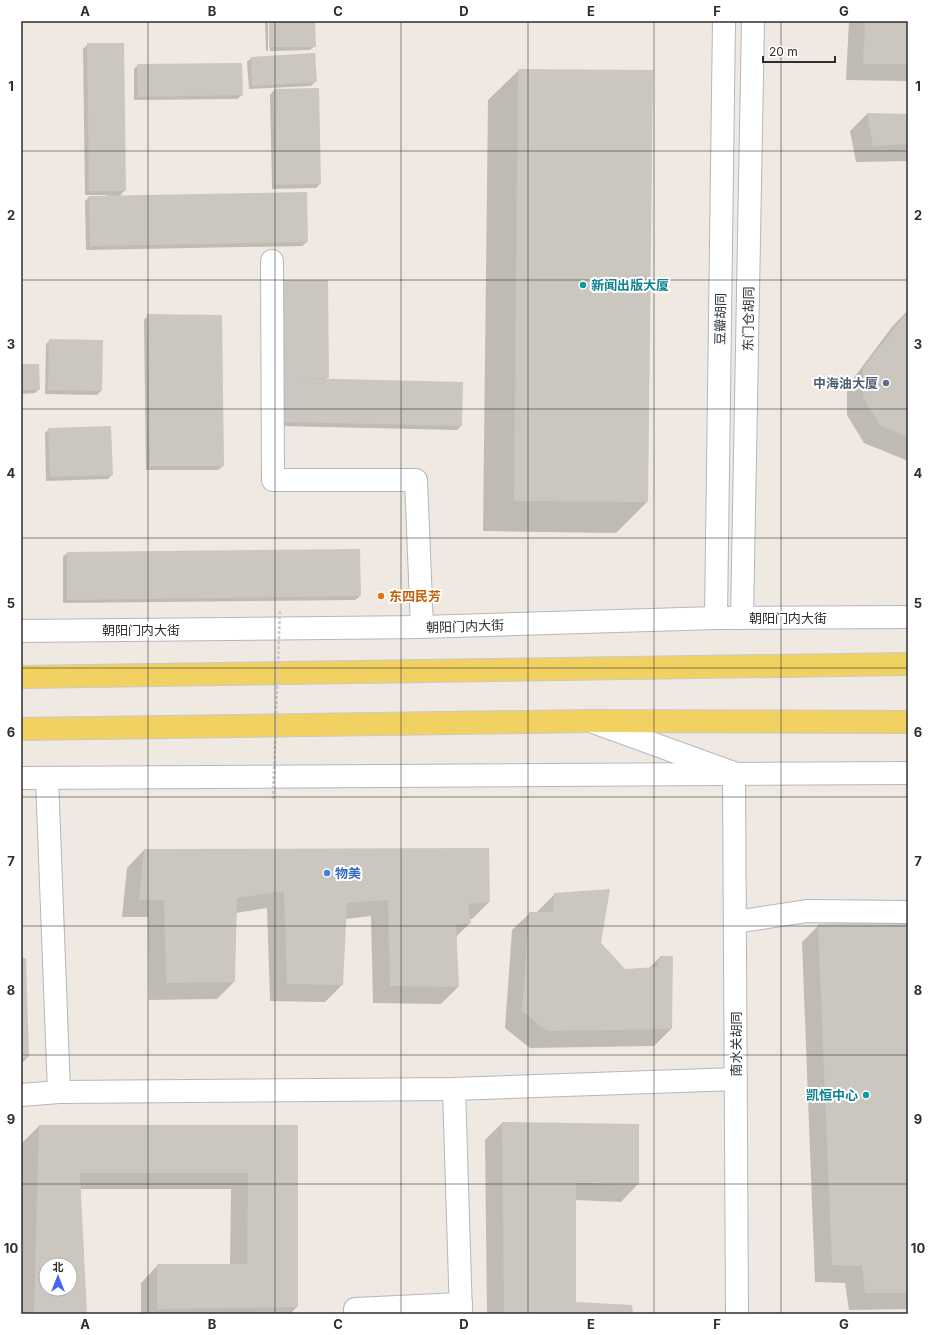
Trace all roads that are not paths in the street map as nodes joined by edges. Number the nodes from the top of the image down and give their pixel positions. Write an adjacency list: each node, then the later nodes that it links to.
1 (724, 21): 5 (street, 豆瓣胡同)
2 (753, 21): 6 (street, 东门仓胡同)
3 (272, 261): 7 (street)
4 (908, 617): 6 (street, 朝阳门内大街)
5 (716, 618): 6 (street, 朝阳门内大街); 7 (street, 朝阳门内大街)
6 (742, 618)
7 (422, 627): 8 (street, 朝阳门内大街)
8 (21, 630)
9 (908, 664): 10 (main road)
10 (21, 677)
11 (590, 721): 12 (main road); 13 (main road); 14 (street)
12 (908, 722)
13 (21, 729)
14 (734, 773): 15 (street); 17 (street); 19 (street, 南水关胡同)
15 (908, 773)
16 (21, 778): 17 (street)
17 (47, 778): 22 (street)
18 (908, 912): 19 (street)
19 (735, 922): 20 (street, 南水关胡同)
20 (736, 1079): 21 (street); 26 (street, 南水关胡同)
21 (454, 1089): 22 (street); 24 (street)
22 (59, 1092): 23 (street)
23 (21, 1095)
24 (461, 1309): 25 (street)
25 (355, 1314)
26 (737, 1314)

